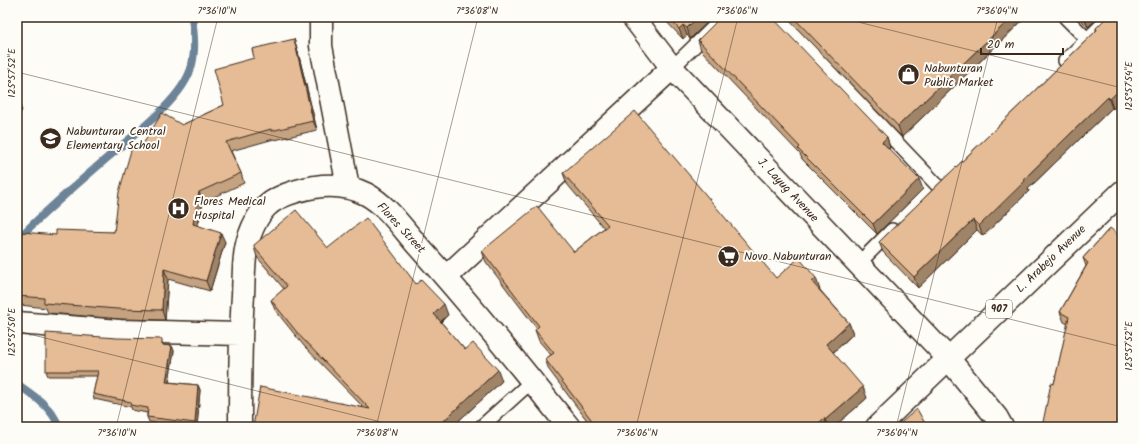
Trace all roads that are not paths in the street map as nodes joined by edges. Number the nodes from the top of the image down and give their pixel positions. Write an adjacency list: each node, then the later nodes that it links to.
1 (321, 17): 12 (street)
2 (633, 17): 8 (street, J. Layug Avenue)
3 (724, 17): 8 (lane)
4 (777, 17): 11 (lane)
5 (1065, 17): 7 (lane)
6 (1110, 17): 7 (lane)
7 (1087, 39): 9 (lane)
8 (672, 68): 16 (street, J. Layug Avenue); 17 (street)
9 (1054, 72)
10 (949, 175): 11 (lane)
11 (938, 186): 14 (lane)
12 (348, 187): 17 (street, Flores Street); 19 (street, Flores Street)
13 (1122, 192): 20 (street, L. Arabejo Avenue / 907)
14 (927, 196)
15 (900, 222): 16 (lane)
16 (858, 264): 20 (street, J. Layug Avenue)
17 (446, 277): 21 (street, Flores Street)
18 (17, 323): 19 (street)
19 (240, 334): 22 (street, Flores Street)
20 (948, 358): 25 (street, L. Arabejo Avenue / 907); 26 (street, J. Layug Avenue)
21 (532, 381): 23 (lane); 24 (street, Flores Street)
22 (240, 427)
23 (481, 427)
24 (569, 427)
25 (877, 427)
26 (1002, 427)

